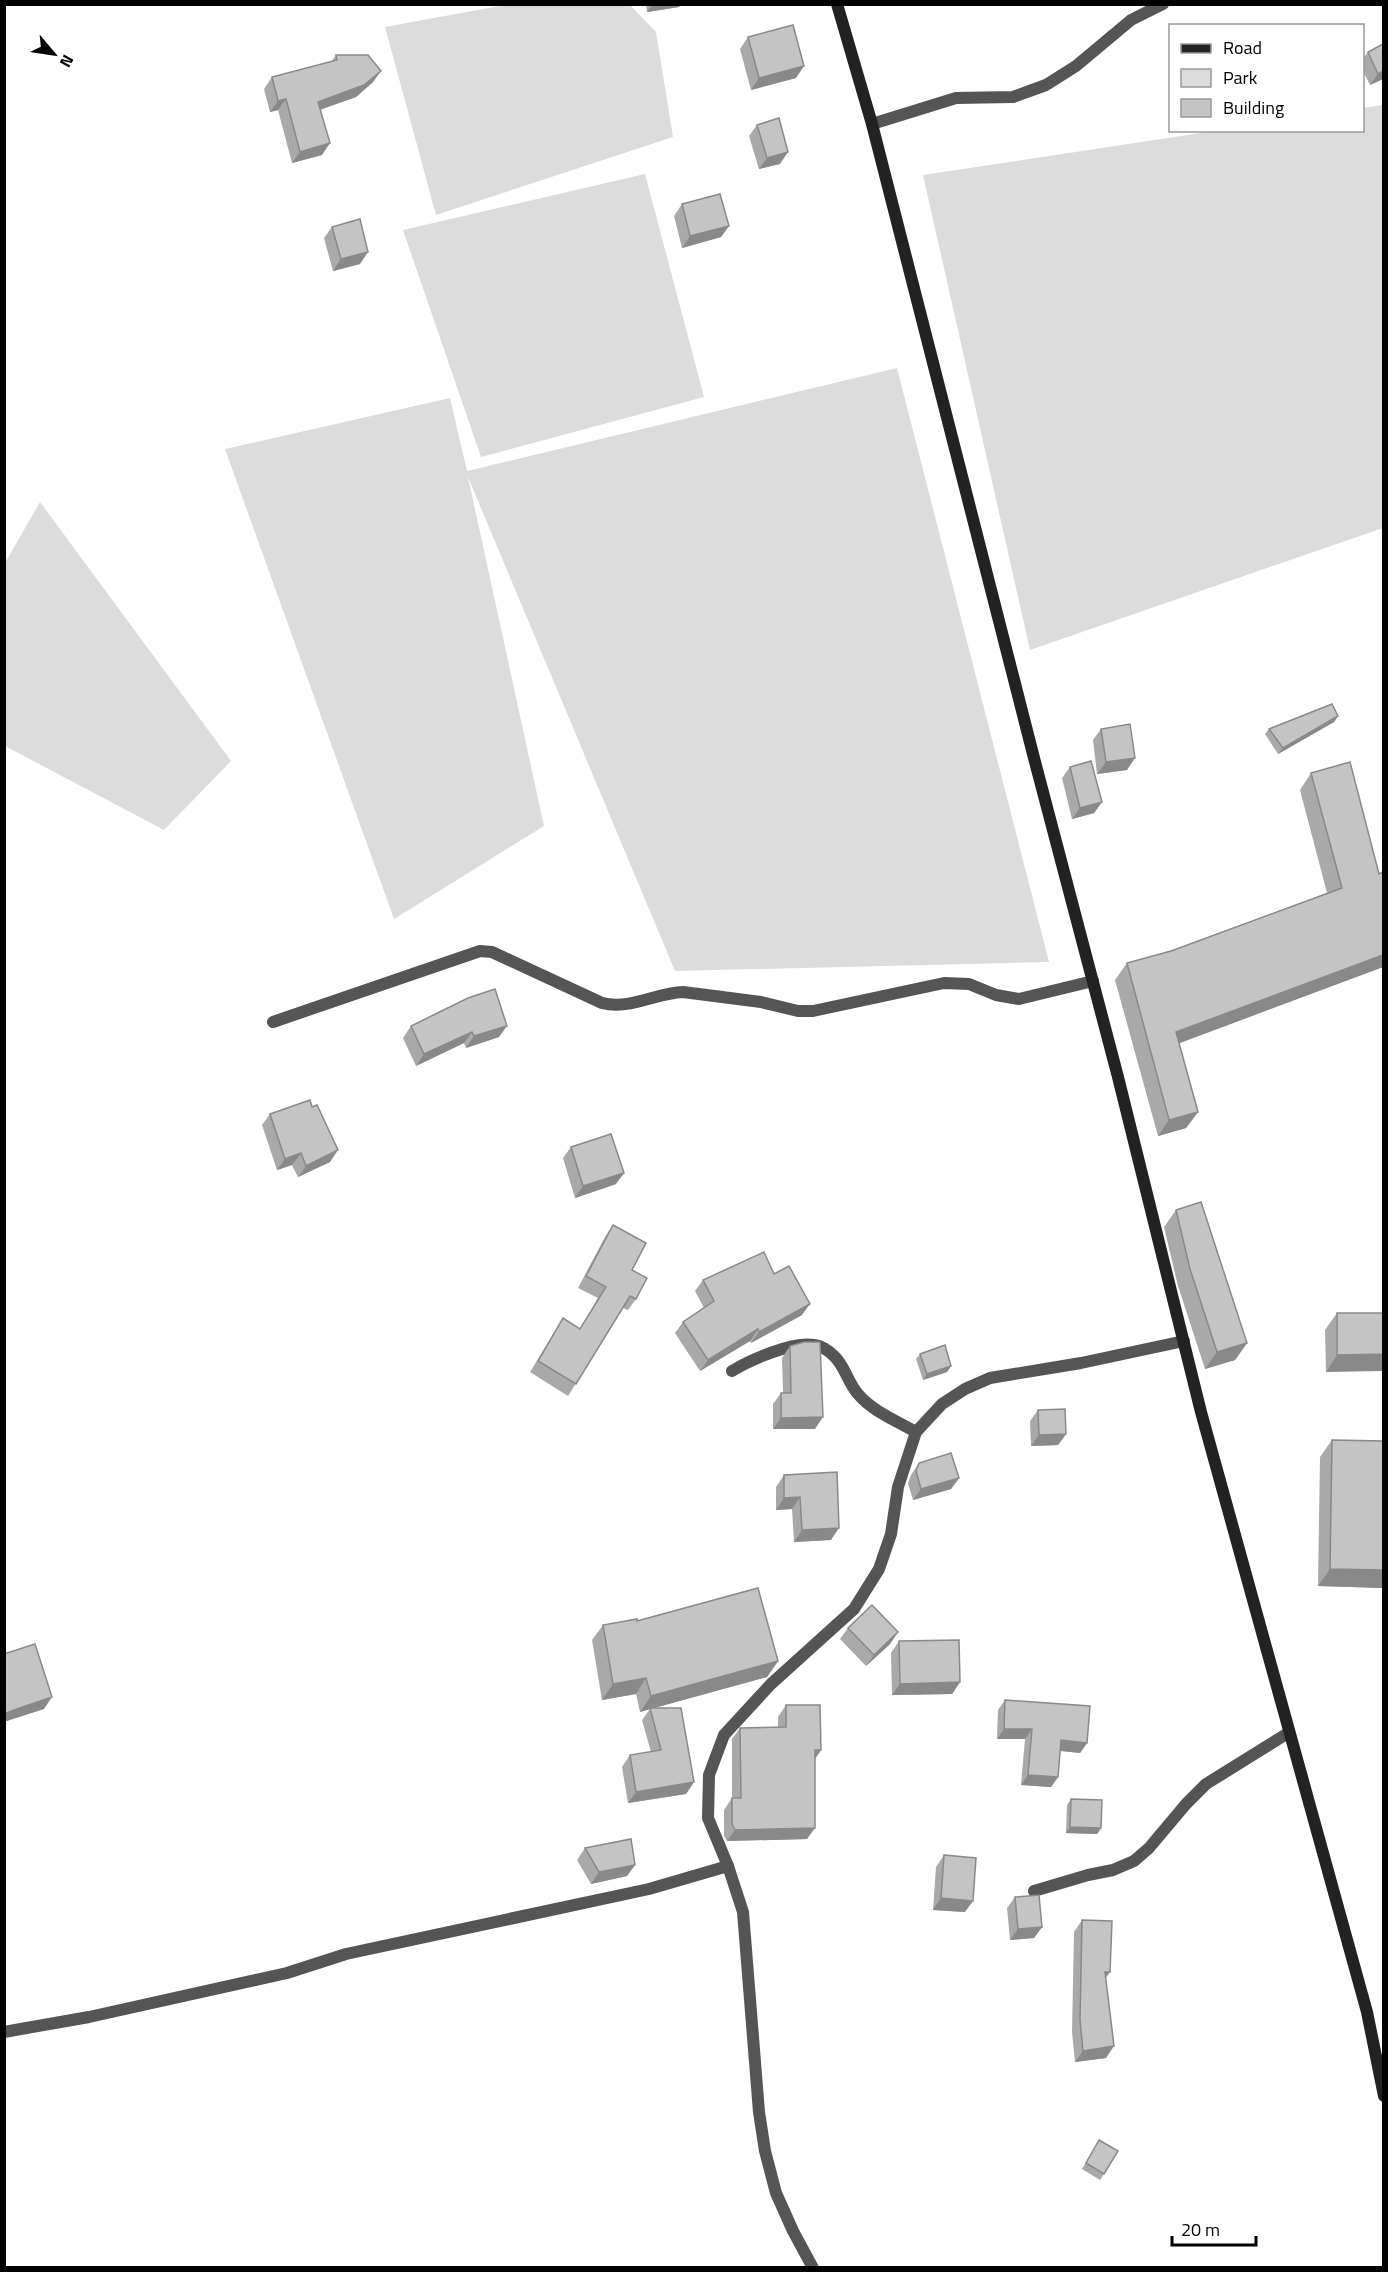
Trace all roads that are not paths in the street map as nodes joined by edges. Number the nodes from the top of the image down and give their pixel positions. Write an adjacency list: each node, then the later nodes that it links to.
1 (837, 4): 3 (street)
2 (1162, 4): 3 (street)
3 (873, 124): 4 (street)
4 (1093, 981): 5 (street); 6 (street)
5 (273, 1022)
6 (1184, 1341): 8 (street); 9 (street)
7 (732, 1371): 8 (street)
8 (915, 1432): 10 (street)
9 (1288, 1733): 11 (street); 13 (street)
10 (728, 1866): 12 (street); 14 (street)
11 (1034, 1891)
12 (4, 2032)
13 (1383, 2096)
14 (813, 2268)

